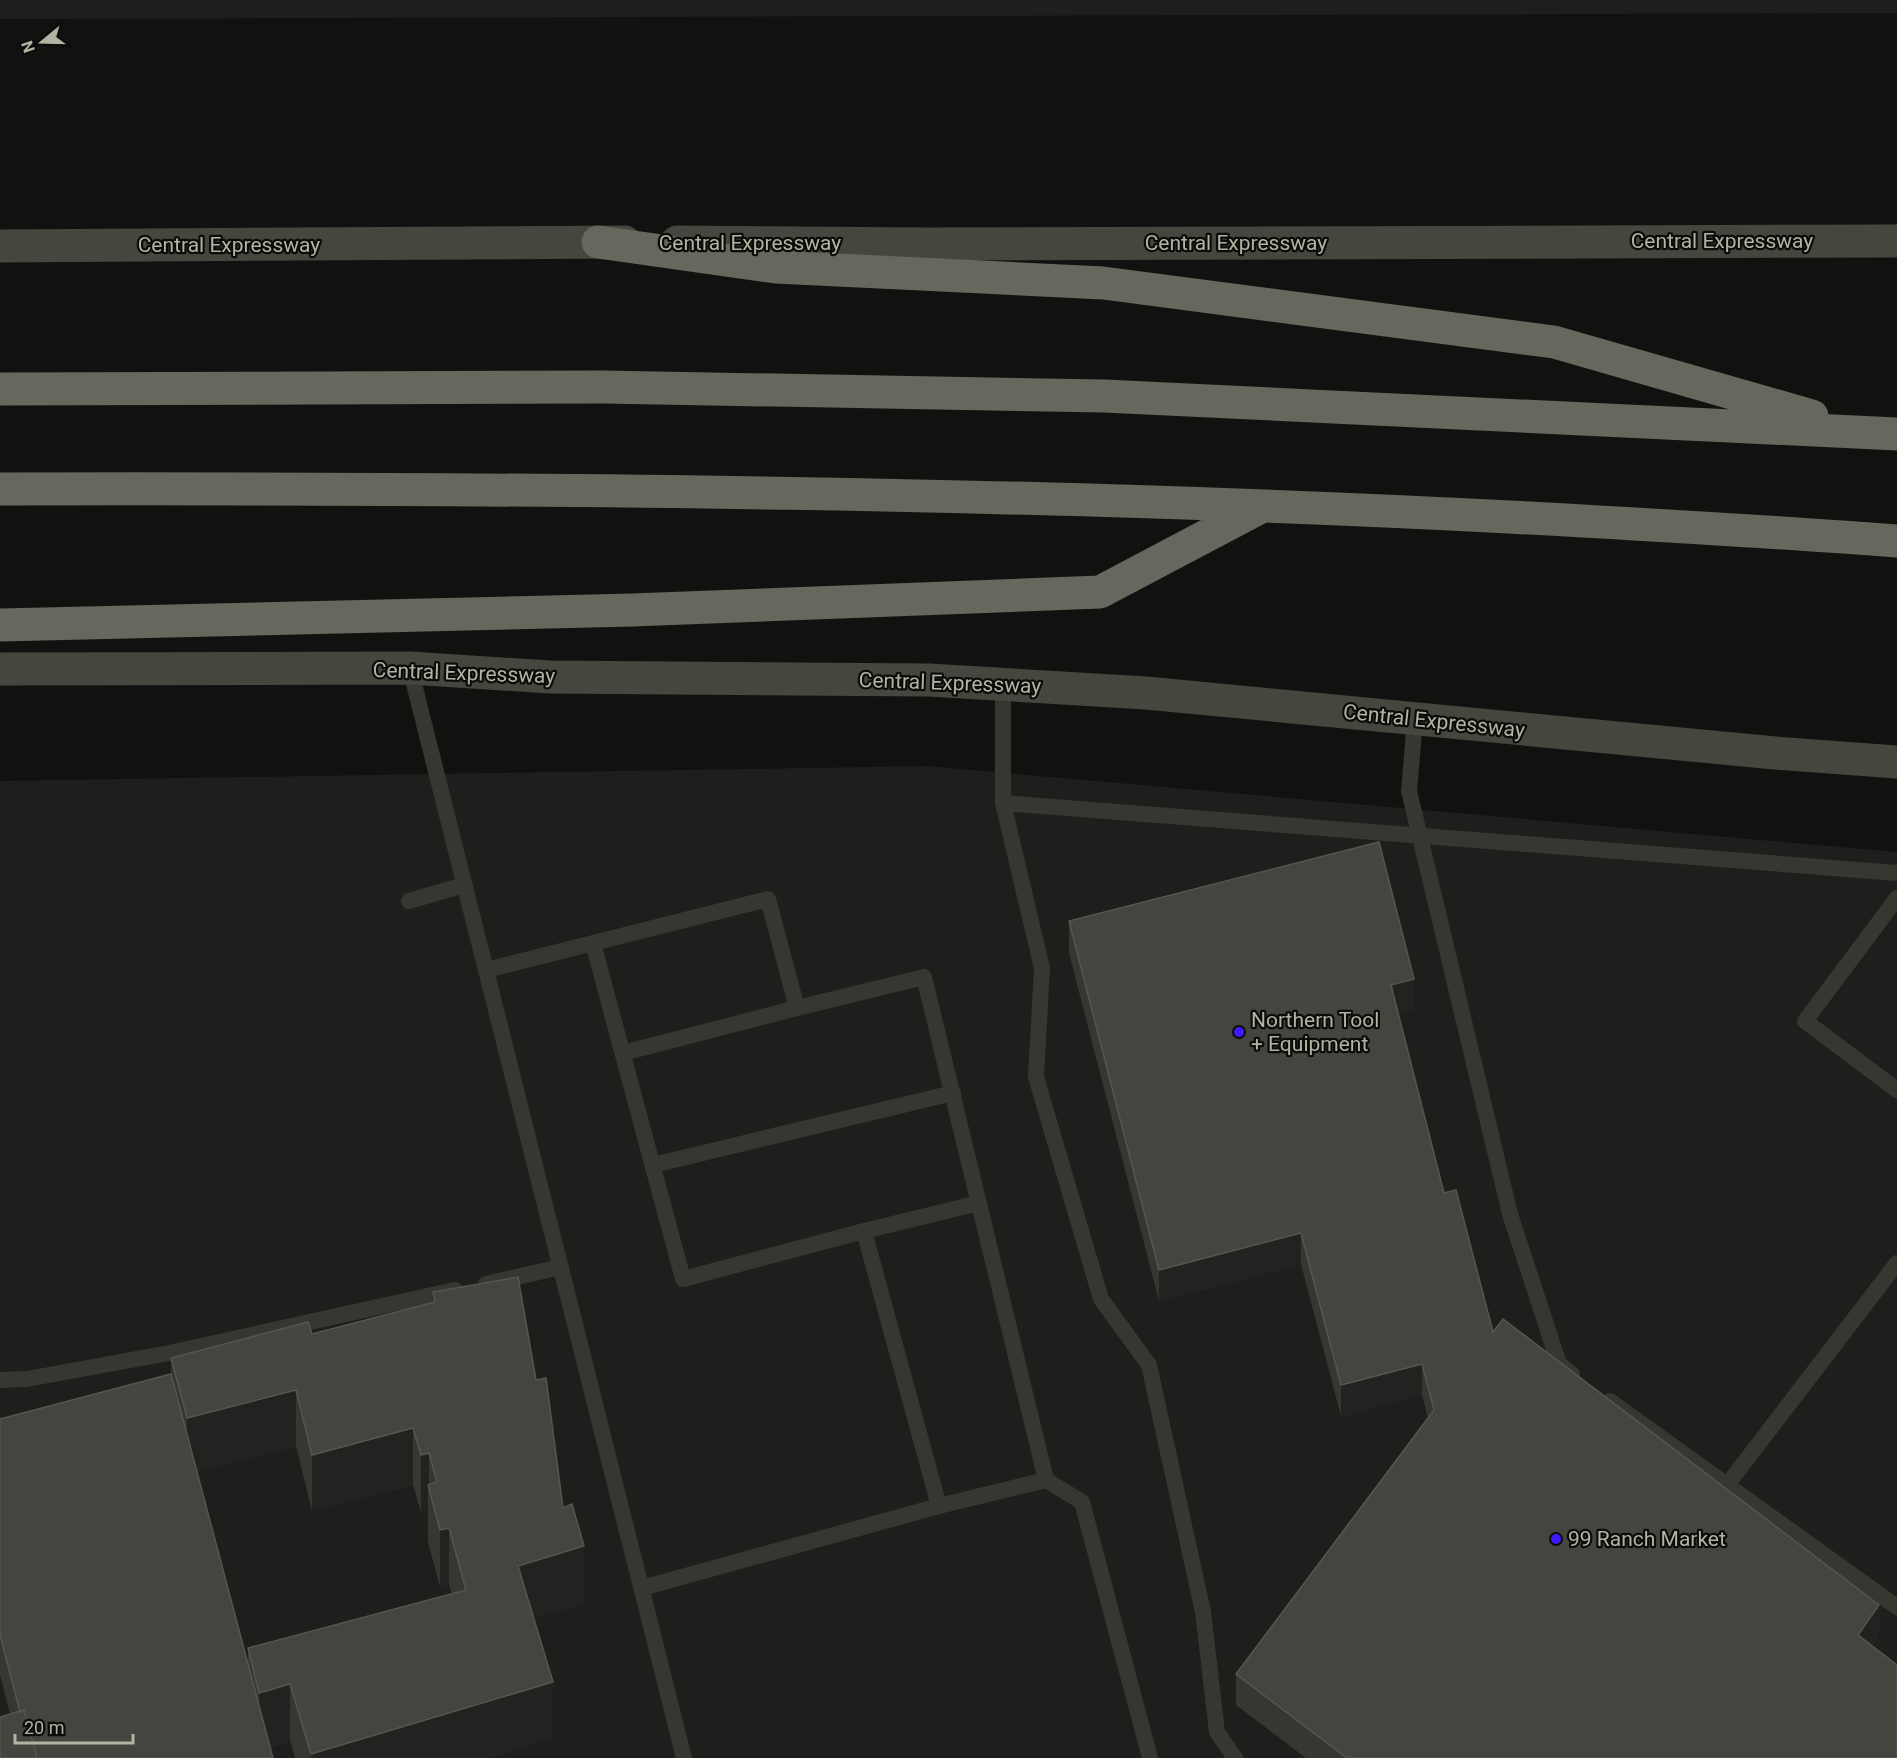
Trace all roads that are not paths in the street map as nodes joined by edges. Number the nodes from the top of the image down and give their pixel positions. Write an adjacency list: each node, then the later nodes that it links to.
1 (1897, 241): 2 (main road, Central Expressway)
2 (598, 242): 3 (main road, Central Expressway); 5 (highway)
3 (0, 246)
4 (0, 389): 5 (highway)
5 (1881, 432)
6 (0, 489): 7 (highway)
7 (1263, 506): 8 (highway); 9 (highway)
8 (1897, 541)
9 (0, 625)
10 (410, 668): 11 (main road, Central Expressway); 12 (main road, Central Expressway); 18 (lane)
11 (0, 669)
12 (1003, 684): 13 (main road, Central Expressway); 15 (lane)
13 (1415, 720): 14 (main road, Central Expressway); 16 (lane)
14 (1897, 762)
15 (1003, 803): 16 (lane); 40 (lane)
16 (1420, 835): 17 (lane); 34 (lane)
17 (1897, 873)
18 (465, 885): 20 (lane); 22 (lane)
19 (1897, 898): 25 (lane)
20 (409, 901)
21 (593, 943): 22 (lane); 23 (lane); 24 (lane)
22 (486, 970): 31 (lane)
23 (797, 1008): 24 (lane); 26 (lane)
24 (623, 1053): 27 (lane)
25 (1897, 1090)
26 (953, 1093): 27 (lane); 28 (lane)
27 (653, 1166): 29 (lane)
28 (979, 1203): 29 (lane); 33 (lane)
29 (864, 1231): 35 (lane)
30 (1897, 1263): 34 (lane)
31 (561, 1267): 32 (lane); 36 (lane)
32 (0, 1380)
33 (1046, 1480): 35 (lane); 39 (lane)
34 (1727, 1485): 37 (lane)
35 (939, 1506): 36 (lane)
36 (642, 1588): 38 (lane)
37 (1897, 1607)
38 (684, 1758)
39 (1150, 1758)
40 (1235, 1758)

